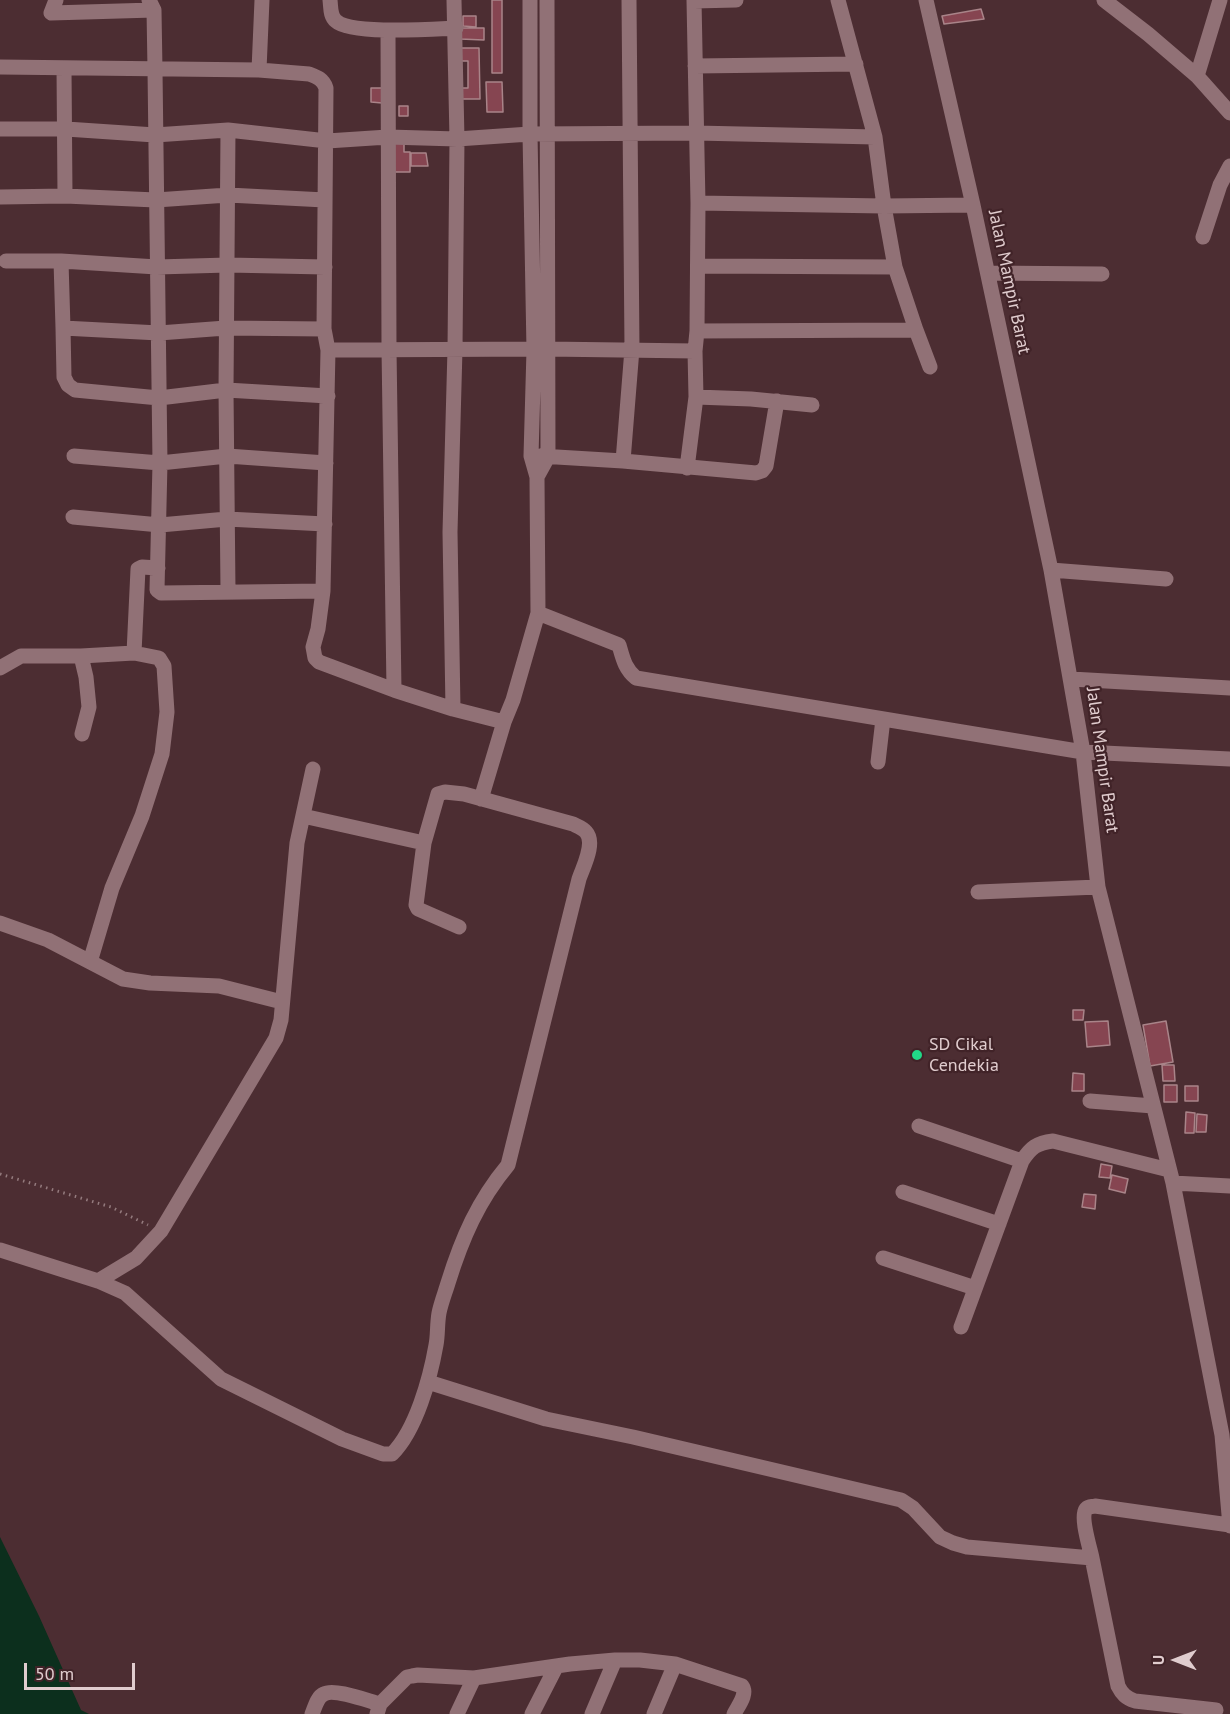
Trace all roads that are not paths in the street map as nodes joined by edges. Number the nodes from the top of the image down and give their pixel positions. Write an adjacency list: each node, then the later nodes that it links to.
1 (56, 0): 14 (street)
2 (262, 0): 22 (street)
3 (330, 0): 16 (street)
4 (454, 0): 15 (street)
5 (530, 0): 31 (street)
6 (547, 0): 32 (street)
7 (629, 0): 29 (street)
8 (694, 0): 9 (street); 18 (street)
9 (736, 0)
10 (838, 0): 17 (street)
11 (926, 0): 44 (street, Jalan Mampir Barat)
12 (1104, 0): 23 (street)
13 (1220, 0): 23 (street)
14 (151, 5): 21 (street)
15 (456, 28): 16 (street); 35 (street)
16 (388, 31): 33 (street)
17 (856, 64): 18 (street); 34 (street)
18 (695, 66): 28 (street)
19 (0, 67): 20 (street)
20 (64, 68): 21 (street); 26 (street)
21 (155, 70): 22 (street); 30 (street)
22 (259, 70): 36 (street)
23 (1197, 76): 24 (street)
24 (1230, 113)
25 (0, 129): 26 (street)
26 (66, 129): 30 (street); 39 (street)
27 (228, 130): 30 (street); 36 (street); 38 (street)
28 (696, 132): 29 (street); 34 (street); 43 (street)
29 (630, 133): 32 (street); 64 (street)
30 (155, 135): 41 (street)
31 (530, 135): 32 (street); 35 (street); 66 (street)
32 (548, 135): 66 (street)
33 (388, 137): 35 (street); 36 (street); 62 (street)
34 (875, 137): 45 (street)
35 (458, 140): 63 (street)
36 (327, 141): 42 (street)
37 (1230, 165): 46 (street)
38 (228, 195): 41 (street); 42 (street); 49 (street)
39 (65, 196): 40 (street); 41 (street)
40 (1, 197)
41 (156, 200): 51 (street)
42 (325, 200): 52 (street)
43 (698, 203): 45 (street); 50 (street)
44 (973, 205): 45 (street); 54 (street, Jalan Mampir Barat)
45 (884, 206): 53 (street)
46 (1203, 237)
47 (6, 261): 48 (street)
48 (61, 261): 51 (street); 56 (street)
49 (228, 265): 51 (street); 52 (street); 57 (street)
50 (698, 266): 53 (street); 60 (street)
51 (157, 267): 61 (street)
52 (325, 267): 58 (street)
53 (895, 267): 59 (street)
54 (988, 273): 55 (street); 89 (street, Jalan Mampir Barat)
55 (1102, 274)
56 (63, 328): 61 (street); 72 (street)
57 (226, 328): 58 (street); 61 (street); 69 (street)
58 (324, 329): 65 (street)
59 (916, 330): 60 (street); 68 (street)
60 (697, 331): 67 (street)
61 (159, 333): 72 (street)
62 (389, 349): 63 (street); 65 (street); 99 (street)
63 (455, 349): 66 (street); 100 (street)
64 (632, 349): 66 (street); 67 (street); 79 (street)
65 (328, 350): 70 (street)
66 (541, 350): 77 (street); 78 (street)
67 (695, 351): 71 (street)
68 (930, 367)
69 (226, 390): 70 (street); 72 (street); 76 (street)
70 (327, 396): 81 (street)
71 (696, 397): 73 (street); 82 (street)
72 (159, 398): 80 (street)
73 (777, 401): 74 (street); 82 (street)
74 (812, 405)
75 (74, 456): 80 (street)
76 (227, 456): 80 (street); 81 (street); 85 (street)
77 (531, 456): 78 (street); 83 (street)
78 (548, 457): 79 (street); 83 (street)
79 (623, 461): 82 (street)
80 (160, 463): 87 (street)
81 (326, 463): 86 (street)
82 (687, 468)
83 (537, 477): 93 (street)
84 (73, 517): 87 (street)
85 (227, 519): 86 (street); 87 (street); 91 (street)
86 (325, 524): 92 (street)
87 (160, 525): 88 (street)
88 (158, 568): 91 (street); 94 (street)
89 (1051, 570): 90 (street); 97 (street, Jalan Mampir Barat)
90 (1166, 579)
91 (228, 591): 92 (street)
92 (323, 591): 99 (street)
93 (538, 613): 101 (street); 102 (street)
94 (134, 653): 95 (street); 115 (street)
95 (81, 656): 96 (street); 103 (street)
96 (0, 668)
97 (1071, 679): 98 (street); 104 (street, Jalan Mampir Barat)
98 (1230, 688)
99 (394, 690): 100 (street)
100 (453, 709): 102 (street)
101 (883, 719): 104 (street); 106 (street)
102 (504, 722): 108 (street)
103 (82, 734)
104 (1083, 752): 105 (street); 111 (street, Jalan Mampir Barat)
105 (1230, 759)
106 (878, 762)
107 (313, 769): 109 (street)
108 (481, 799): 110 (street); 130 (street)
109 (303, 816): 110 (street); 116 (street)
110 (424, 843): 114 (street)
111 (1098, 887): 112 (street); 118 (street, Jalan Mampir Barat)
112 (978, 892)
113 (0, 922): 115 (street)
114 (459, 927)
115 (90, 962): 116 (street)
116 (282, 1002): 127 (street)
117 (1089, 1101): 118 (street)
118 (1153, 1106): 121 (street, Jalan Mampir Barat)
119 (919, 1126): 120 (street)
120 (1022, 1161): 121 (street); 124 (street)
121 (1171, 1177): 122 (street); 131 (street, Jalan Mampir Barat)
122 (1230, 1186)
123 (903, 1192): 124 (street)
124 (999, 1224): 128 (street)
125 (0, 1250): 127 (street)
126 (883, 1258): 128 (street)
127 (98, 1281): 130 (street)
128 (975, 1288): 129 (street)
129 (961, 1327)
130 (428, 1382): 133 (street)
131 (1226, 1435): 132 (street, Jalan Mampir Barat)
132 (1230, 1526): 133 (street)
133 (1092, 1558): 139 (street)
134 (615, 1660): 135 (street); 136 (street); 143 (street)
135 (675, 1664): 144 (street); 145 (street)
136 (556, 1667): 137 (street); 142 (street)
137 (474, 1678): 138 (street); 141 (street)
138 (379, 1709): 140 (street)
139 (1215, 1710)
140 (312, 1714)
141 (457, 1714)
142 (532, 1714)
143 (592, 1714)
144 (654, 1714)
145 (734, 1714)

